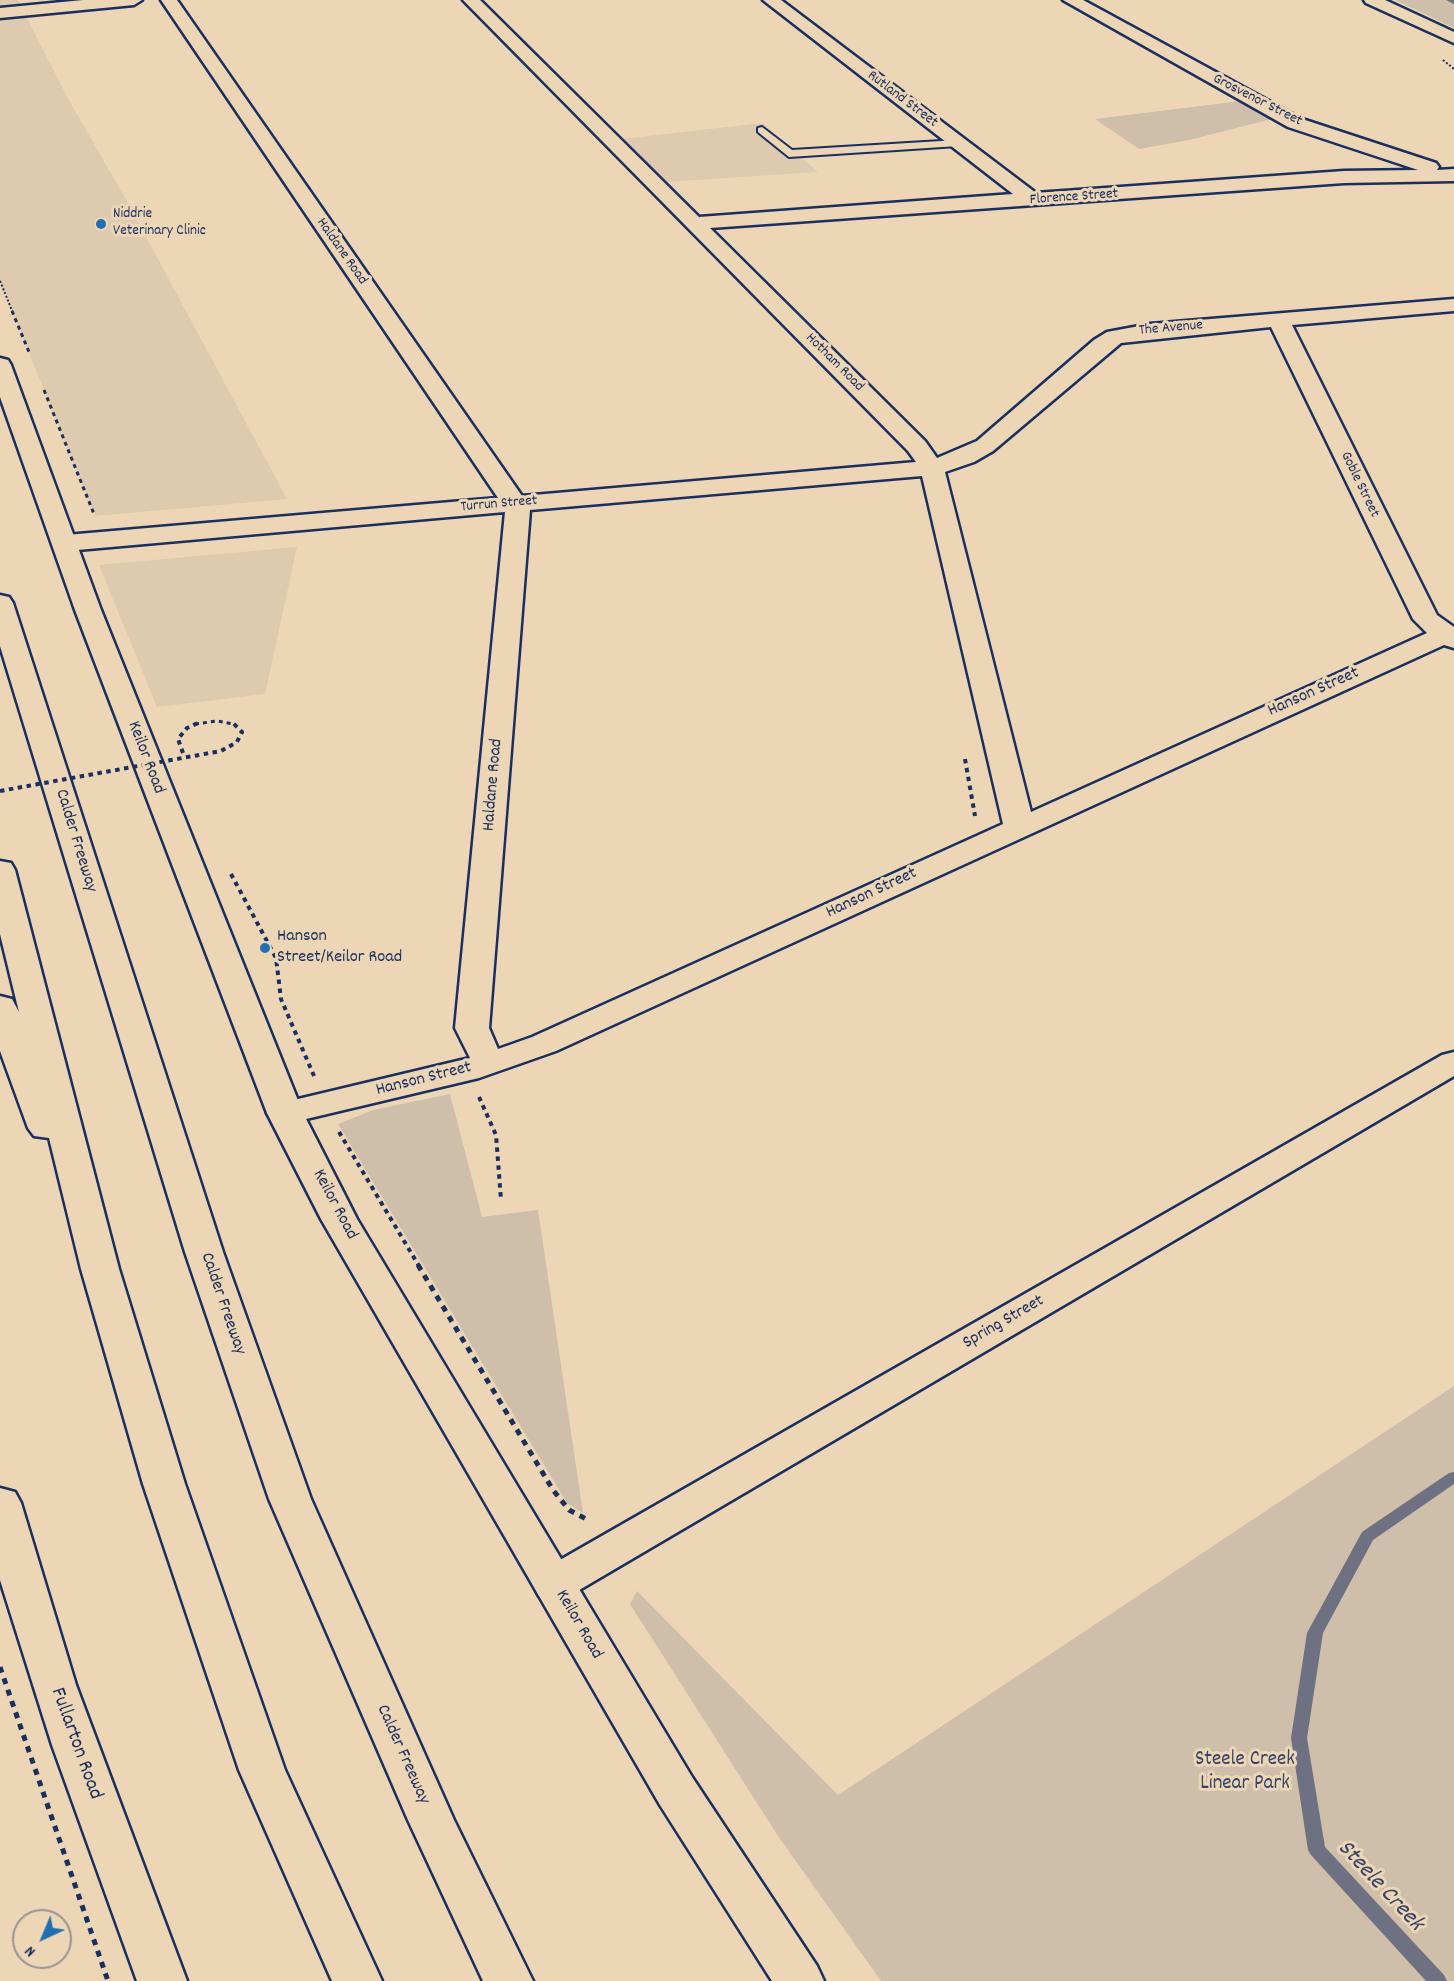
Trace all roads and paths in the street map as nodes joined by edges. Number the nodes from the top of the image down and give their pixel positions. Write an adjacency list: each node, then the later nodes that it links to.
1 (134, 0): 7 (main road)
2 (169, 0): 21 (main road, Haldane Road)
3 (471, 0): 13 (main road, Hotham Road)
4 (771, 0): 10 (main road, Rutland Street)
5 (1071, 0): 11 (main road, Grosvenor Street)
6 (1372, 0): 8 (main road)
7 (0, 14)
8 (1454, 38)
9 (762, 130): 10 (lane)
10 (958, 142): 12 (main road, Rutland Street)
11 (1454, 175): 12 (main road, Florence Street)
12 (1034, 201): 13 (main road, Florence Street)
13 (694, 223): 20 (main road, Hotham Road)
14 (0, 281): 17 (path)
15 (1454, 305): 16 (main road, The Avenue)
16 (1278, 319): 20 (main road, The Avenue); 26 (main road, Goble Street)
17 (31, 358)
18 (0, 365): 24 (main road, Keilor Road)
19 (40, 381): 22 (path)
20 (932, 468): 21 (main road, Turrun Street); 29 (main road, Hotham Road)
21 (516, 503): 24 (main road, Turrun Street); 34 (main road, Haldane Road)
22 (94, 514): 23 (path); 24 (path)
23 (104, 514)
24 (76, 542): 35 (main road, Keilor Road)
25 (0, 603): 43 (main road, Calder Freeway)
26 (1449, 637): 29 (main road, Hanson Street)
27 (183, 753): 28 (path, bridge)
28 (0, 790)
29 (1019, 826): 34 (main road, Hanson Street)
30 (228, 868): 35 (path)
31 (0, 870): 37 (main road)
32 (0, 1006): 37 (main road)
33 (1454, 1062): 39 (main road, Spring Street)
34 (479, 1067): 35 (main road, Hanson Street); 36 (path)
35 (304, 1109): 39 (path); 40 (main road, Keilor Road)
36 (501, 1200)
37 (100, 1269): 42 (main road)
38 (0, 1503): 45 (main road, Fullarton Road)
39 (618, 1547): 40 (main road, Spring Street)
40 (554, 1584): 50 (main road, Keilor Road)
41 (0, 1667): 44 (path)
42 (262, 1770): 46 (main road); 47 (main road)
43 (431, 1820): 48 (main road, Calder Freeway); 49 (main road)
44 (108, 1981)
45 (162, 1981)
46 (331, 1981)
47 (357, 1981)
48 (508, 1981)
49 (525, 1981)
50 (799, 1981)

